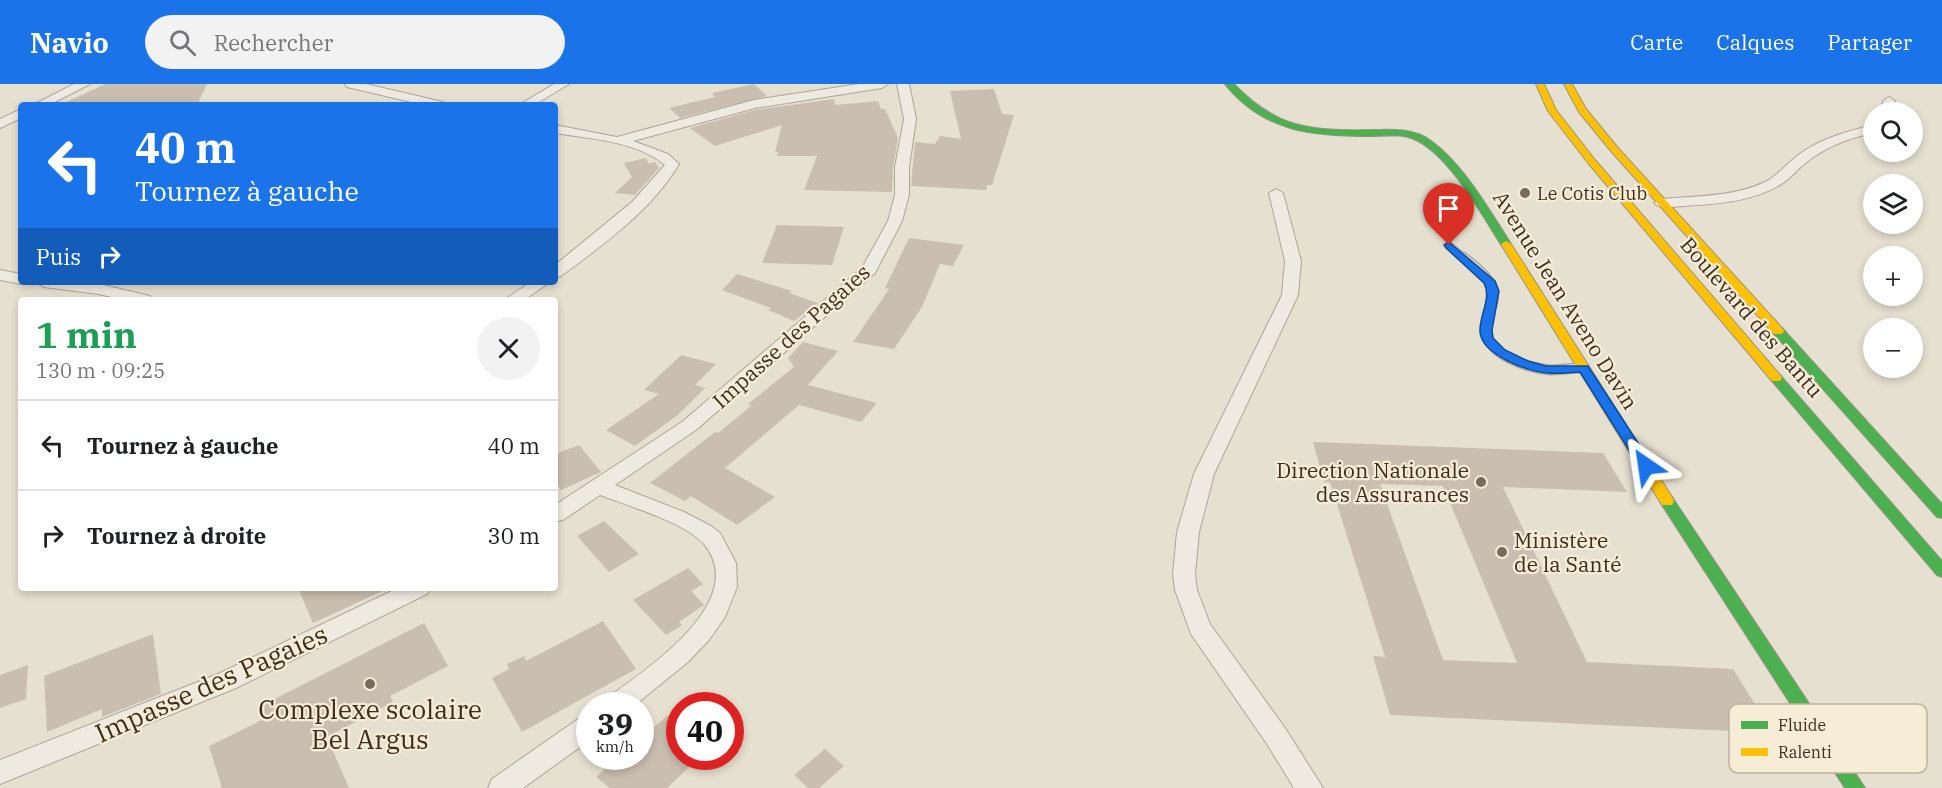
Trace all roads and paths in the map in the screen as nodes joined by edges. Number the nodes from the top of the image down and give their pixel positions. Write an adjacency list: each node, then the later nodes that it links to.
1 (84, 84): 11 (street)
2 (351, 84): 10 (street)
3 (405, 84): 10 (street)
4 (563, 84): 13 (street)
5 (882, 84): 18 (street)
6 (903, 84): 30 (street, Impasse des Pagaies)
7 (1229, 84): 29 (main road, Avenue Jean Aveno Davin)
8 (1540, 84): 33 (main road, Boulevard des Bantu)
9 (1568, 84): 20 (main road, Boulevard des Bantu)
10 (387, 93): 12 (street)
11 (45, 102)
12 (426, 102)
13 (530, 102)
14 (18, 114): 15 (street)
15 (0, 123)
16 (558, 130): 18 (street)
17 (1863, 131): 20 (street)
18 (617, 141): 22 (street)
19 (1276, 193): 41 (street)
20 (1661, 203): 32 (main road, Boulevard des Bantu)
21 (1449, 245): 29 (lane)
22 (558, 271)
23 (0, 275): 24 (street)
24 (18, 278)
25 (68, 285): 27 (street)
26 (537, 285): 28 (street)
27 (132, 297)
28 (517, 297)
29 (1583, 368): 36 (main road, Avenue Jean Aveno Davin)
30 (599, 487): 31 (street, Impasse des Pagaies); 35 (street)
31 (558, 513)
32 (1942, 513)
33 (1942, 571)
34 (413, 591): 38 (street, Impasse des Pagaies)
35 (632, 692)
36 (1801, 704)
37 (576, 735): 40 (street)
38 (0, 772)
39 (1846, 773): 42 (main road, Avenue Jean Aveno Davin)
40 (502, 788)
41 (1309, 788)
42 (1856, 788)

